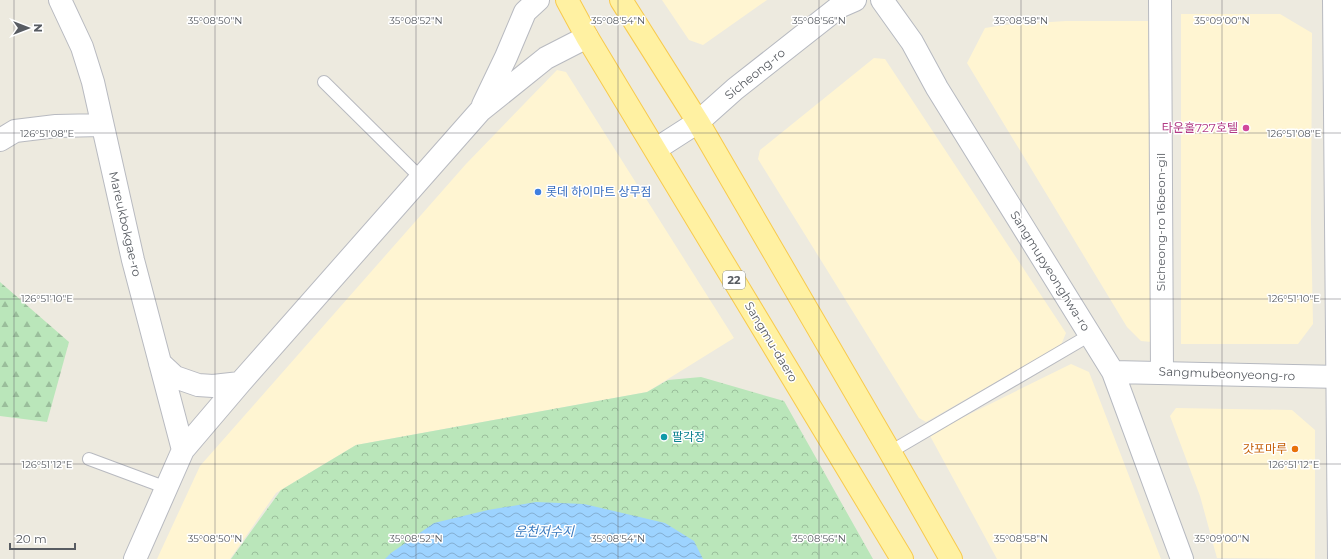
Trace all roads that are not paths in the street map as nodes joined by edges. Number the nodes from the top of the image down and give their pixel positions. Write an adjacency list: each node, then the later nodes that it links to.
1 (60, 0): 13 (street, Mareukbokgae-ro)
2 (538, 0): 11 (street)
3 (567, 0): 9 (main road, Sangmu-daero / 22)
4 (621, 0): 12 (main road)
5 (854, 0): 12 (street, Sicheong-ro)
6 (882, 0): 17 (street, Sangmupyeonghwa-ro)
7 (1160, 0): 20 (street, Sicheong-ro 16beon-gil)
8 (1334, 0): 21 (street)
9 (587, 37): 11 (street); 15 (main road, Sangmu-daero / 22)
10 (324, 82): 16 (lane)
11 (480, 111): 16 (street)
12 (698, 122): 15 (street, Sicheong-ro); 24 (main road)
13 (102, 126): 14 (street); 18 (street, Mareukbokgae-ro)
14 (0, 140)
15 (656, 149): 28 (main road, Sangmu-daero / 22)
16 (420, 178): 22 (street)
17 (1090, 335): 19 (street, Sangmupyeonghwa-ro); 24 (lane)
18 (160, 363): 22 (street); 23 (street, Mareukbokgae-ro)
19 (1113, 372): 20 (street, Sangmubeonyeong-ro); 30 (street, Sangmupyeonghwa-ro)
20 (1162, 372): 21 (street, Sangmubeonyeong-ro)
21 (1339, 377): 31 (street)
22 (240, 383): 23 (street)
23 (183, 450): 26 (street)
24 (890, 452): 29 (main road)
25 (89, 459): 26 (lane)
26 (167, 488): 27 (street)
27 (135, 559)
28 (902, 559)
29 (950, 559)
30 (1182, 559)
31 (1339, 559)

